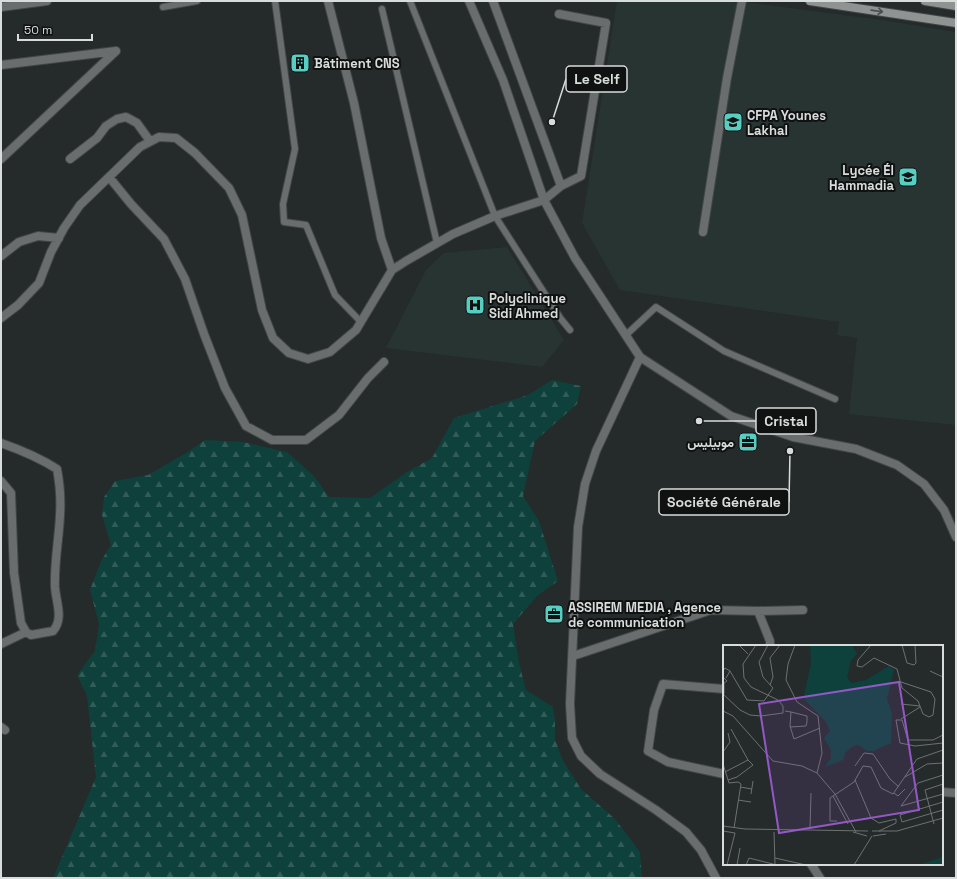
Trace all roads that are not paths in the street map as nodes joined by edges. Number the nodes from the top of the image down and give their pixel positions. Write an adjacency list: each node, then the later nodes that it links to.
1 (47, 1): 12 (street)
2 (197, 1): 13 (lane)
3 (275, 1): 31 (lane)
4 (328, 1): 29 (street)
5 (410, 1): 24 (lane)
6 (493, 1): 22 (street)
7 (742, 1): 25 (street)
8 (810, 1): 16 (main road, one-way to 16)
9 (926, 1): 11 (main road)
10 (469, 2): 23 (street)
11 (956, 6)
12 (1, 7)
13 (163, 7)
14 (382, 9): 27 (lane)
15 (559, 14): 22 (street)
16 (956, 23)
17 (1, 65): 19 (street)
18 (150, 142): 20 (street); 21 (street); 31 (street)
19 (1, 159)
20 (70, 159)
21 (109, 177): 26 (street); 35 (street)
22 (561, 186): 23 (street)
23 (544, 200): 24 (street); 33 (street)
24 (495, 216): 27 (street); 32 (lane)
25 (703, 232)
26 (59, 238): 28 (street); 30 (street)
27 (437, 243): 29 (street)
28 (1, 256)
29 (392, 270): 31 (street)
30 (1, 318)
31 (361, 322)
32 (570, 330)
33 (626, 335): 34 (street); 36 (lane)
34 (640, 357): 39 (street); 45 (street)
35 (384, 362)
36 (835, 399)
37 (1, 443): 42 (street)
38 (1, 481): 42 (street)
39 (956, 537)
40 (803, 610): 41 (street)
41 (758, 611): 44 (street); 45 (street)
42 (26, 632): 43 (street)
43 (1, 644)
44 (770, 645)
45 (573, 656): 51 (street)
46 (723, 689): 47 (street)
47 (723, 774)
48 (943, 792): 49 (street)
49 (956, 794)
50 (812, 865): 52 (street)
51 (716, 878)
52 (820, 878)

